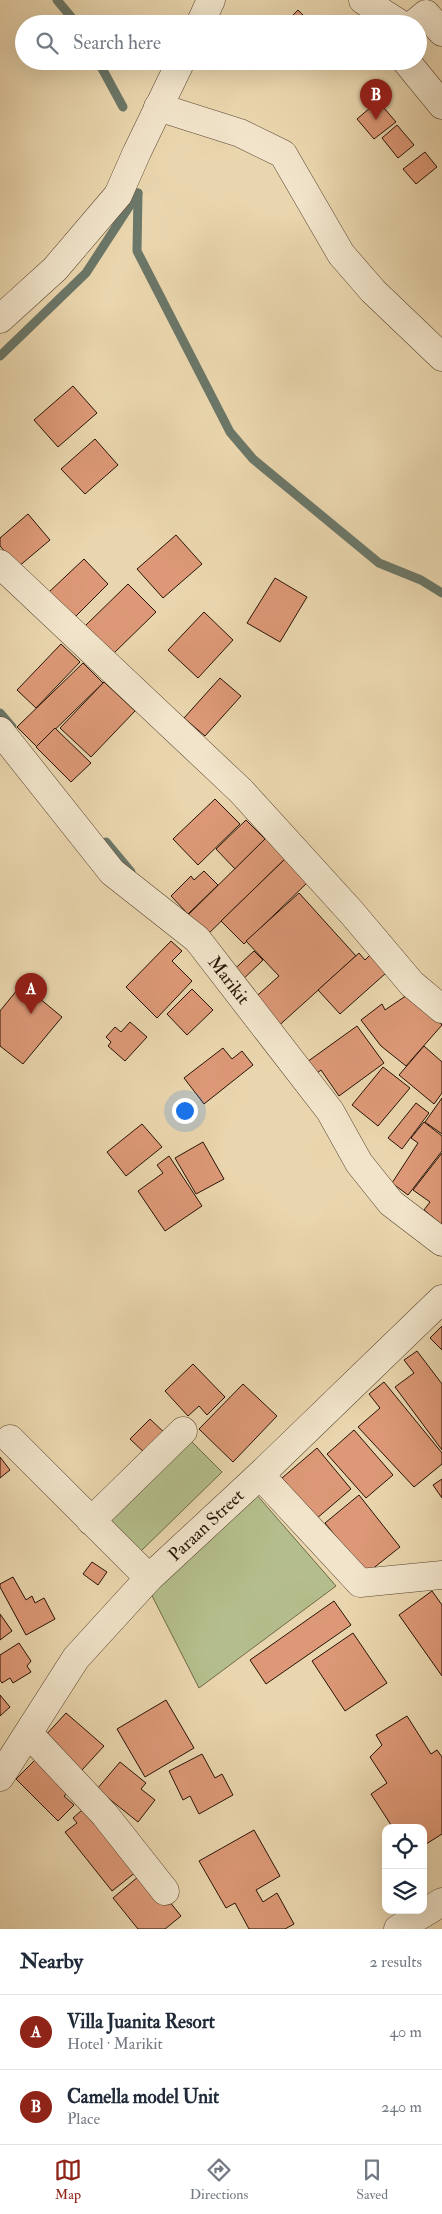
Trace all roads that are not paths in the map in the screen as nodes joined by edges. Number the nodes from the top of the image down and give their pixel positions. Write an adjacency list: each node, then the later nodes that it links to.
1 (212, 0): 3 (street)
2 (363, 0): 4 (street)
3 (204, 15)
4 (386, 15)
5 (427, 15): 6 (street)
6 (442, 32)
7 (176, 70): 10 (street)
8 (413, 70): 9 (street)
9 (442, 105)
10 (158, 107): 11 (street); 12 (street)
11 (0, 319)
12 (442, 357)
13 (0, 564): 15 (street)
14 (0, 730): 16 (street, Marikit)
15 (442, 1009)
16 (442, 1242)
17 (442, 1299): 20 (street, Paraan Street)
18 (183, 1431): 21 (street)
19 (10, 1439): 21 (street)
20 (260, 1475): 22 (street); 23 (street, Paraan Street)
21 (91, 1521): 23 (street)
22 (442, 1575)
23 (149, 1578): 24 (street, Paraan Street)
24 (29, 1734): 25 (street, Paraan Street); 26 (street)
25 (0, 1777)
26 (165, 1891)
27 (442, 1902): 28 (street)
28 (398, 1929)

